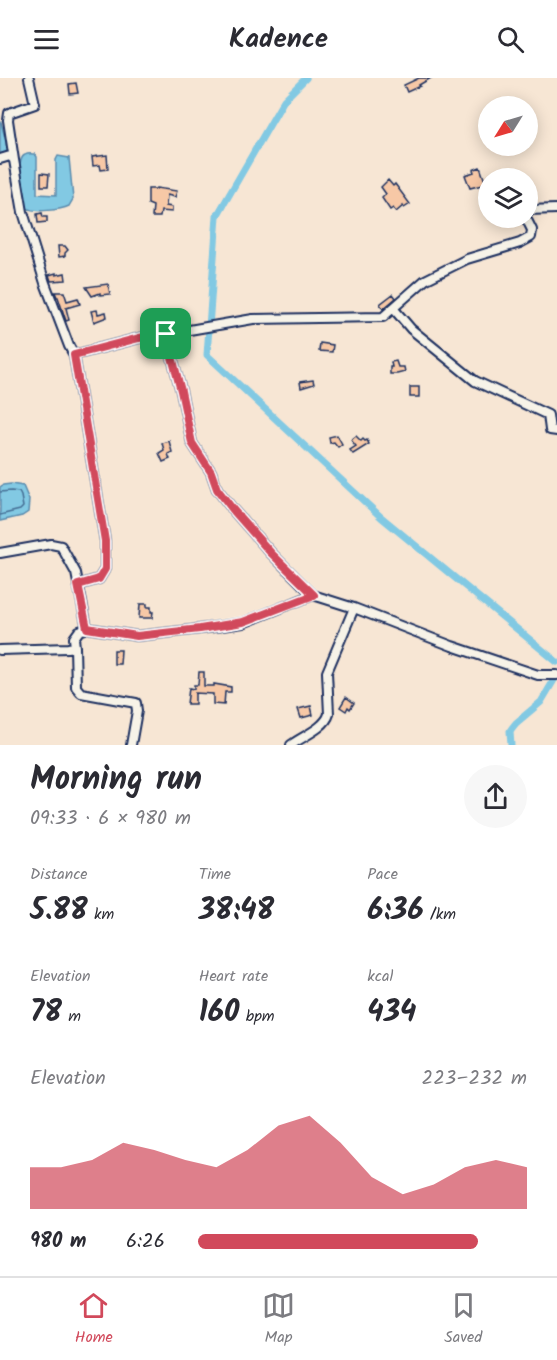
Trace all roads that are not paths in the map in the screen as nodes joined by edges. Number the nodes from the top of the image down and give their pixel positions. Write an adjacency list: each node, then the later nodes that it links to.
1 (29, 78): 3 (street)
2 (0, 159): 3 (street)
3 (14, 160): 9 (street)
4 (538, 210): 5 (street)
5 (557, 210)
6 (531, 228): 7 (street)
7 (393, 308): 8 (street); 10 (street)
8 (166, 334): 9 (street); 13 (street)
9 (74, 355): 12 (street)
10 (557, 432)
11 (0, 553): 12 (street)
12 (78, 585): 15 (street)
13 (314, 595): 14 (street); 15 (street)
14 (354, 608): 18 (street); 20 (street)
15 (87, 628): 16 (street)
16 (75, 647): 17 (street); 19 (street)
17 (0, 650)
18 (554, 675)
19 (131, 745)
20 (291, 745)

